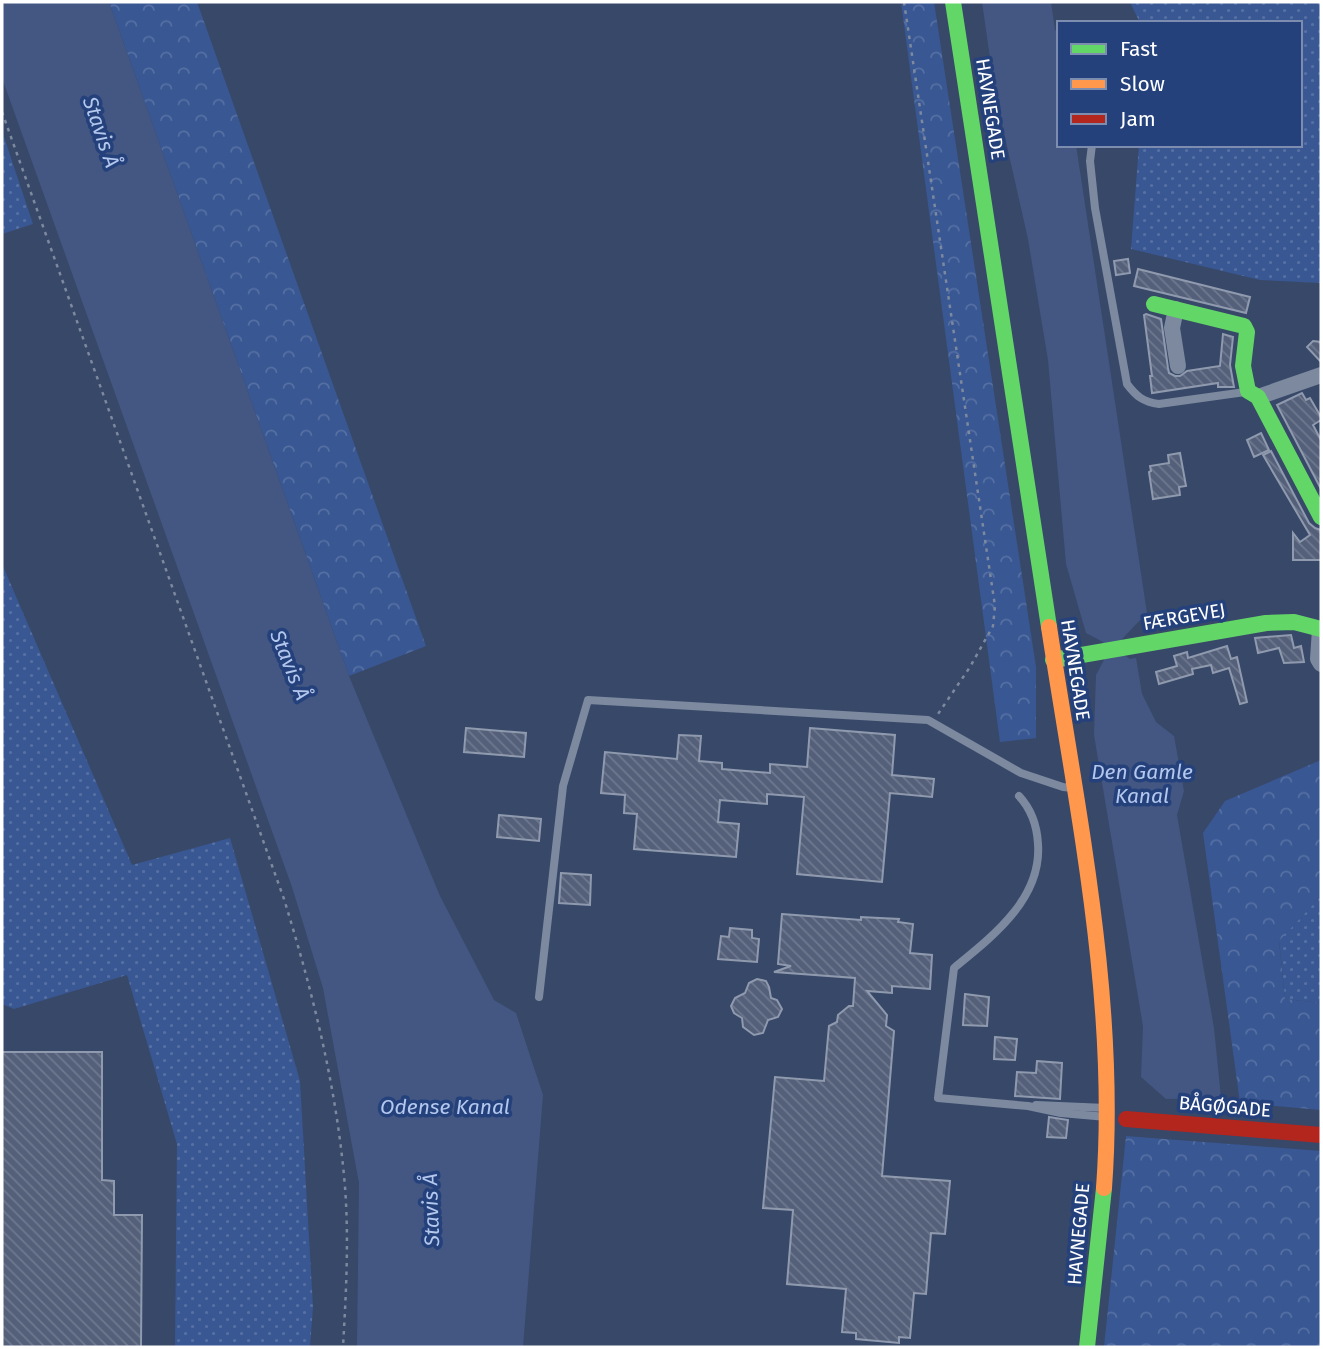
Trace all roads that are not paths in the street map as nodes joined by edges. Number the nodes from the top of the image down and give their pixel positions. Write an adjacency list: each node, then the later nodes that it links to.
1 (953, 2): 10 (street, HAVNEGADE)
2 (1093, 147): 7 (lane)
3 (1154, 304): 4 (street)
4 (1176, 309): 5 (street); 7 (street)
5 (1178, 366)
6 (1321, 375): 7 (street)
7 (1253, 394): 8 (street)
8 (1321, 517)
9 (1321, 629): 10 (street, FÆRGEVEJ); 11 (street)
10 (1053, 660): 12 (street, HAVNEGADE)
11 (1321, 664)
12 (1073, 788): 14 (lane); 15 (street, HAVNEGADE)
13 (1019, 796): 15 (lane)
14 (539, 997)
15 (1106, 1112): 18 (street, HAVNEGADE)
16 (1126, 1119): 17 (street, BÅGØGADE)
17 (1321, 1135)
18 (1087, 1347)

